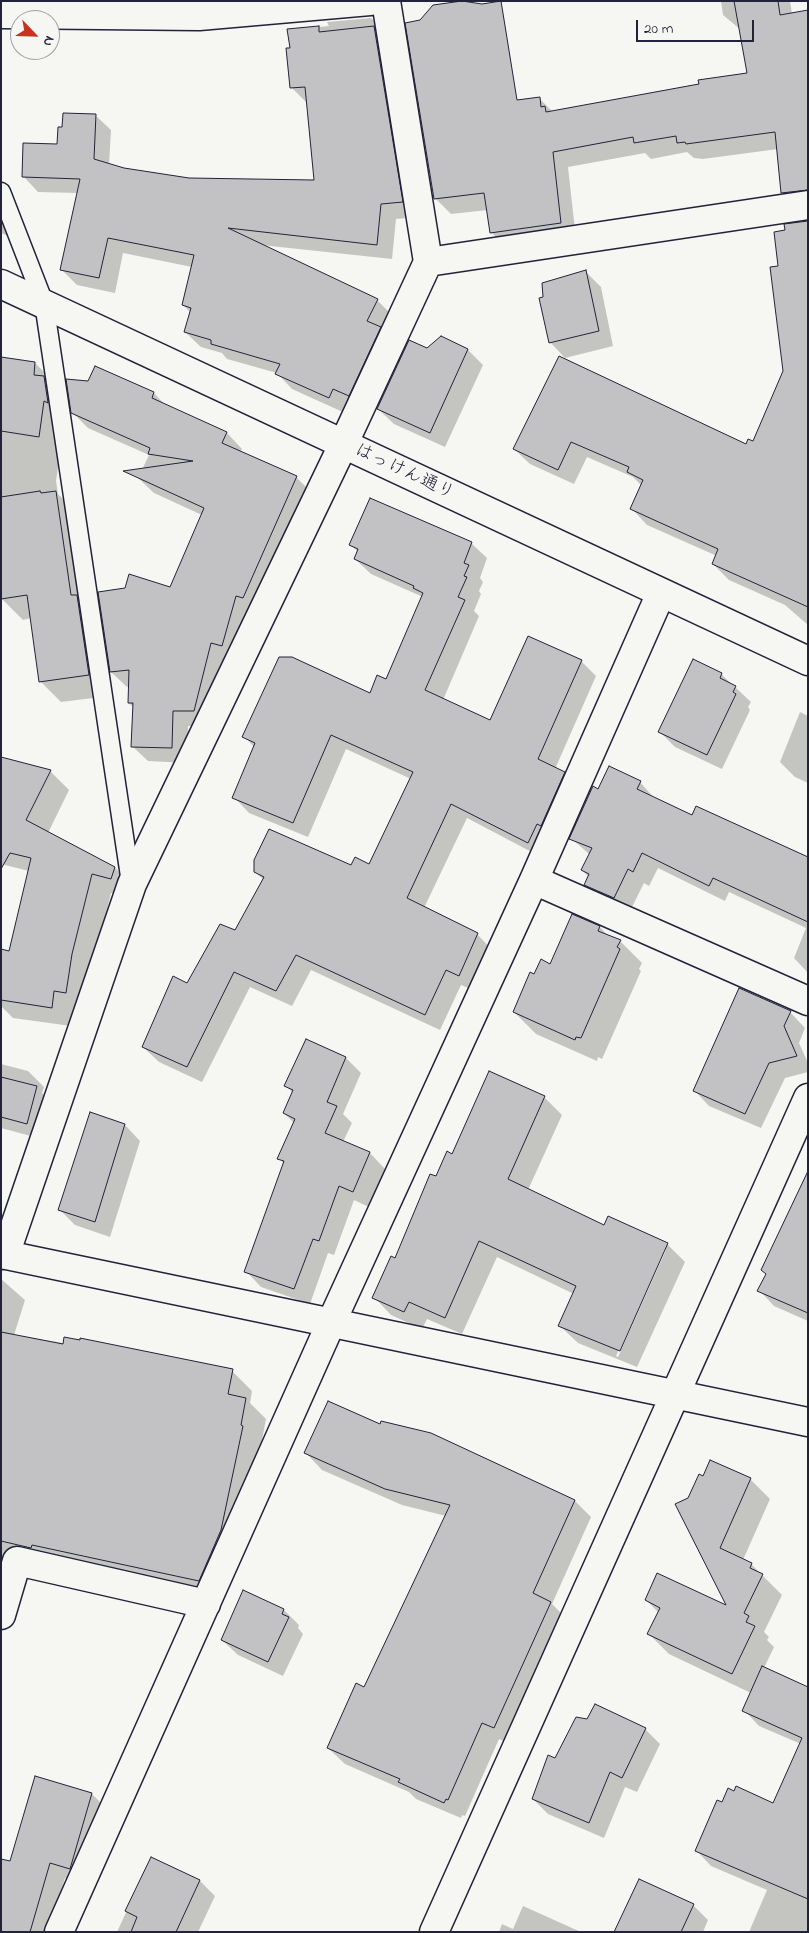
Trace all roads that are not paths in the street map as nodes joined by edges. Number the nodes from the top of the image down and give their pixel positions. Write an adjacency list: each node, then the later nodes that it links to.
1 (370, 1): 3 (street)
2 (386, 1): 6 (street)
3 (1, 14)
4 (1, 192): 8 (lane)
5 (808, 205): 6 (street)
6 (428, 262): 9 (street)
7 (1, 284): 8 (street, はっけん通り)
8 (44, 303): 9 (street, はっけん通り); 13 (lane)
9 (343, 445): 10 (street, はっけん通り); 13 (street)
10 (661, 593): 11 (street, はっけん通り); 12 (street)
11 (808, 661)
12 (534, 880): 14 (street); 17 (street)
13 (132, 884): 16 (street)
14 (808, 1001)
15 (808, 1098): 18 (street)
16 (3, 1255): 17 (street)
17 (331, 1323): 18 (street); 20 (street)
18 (674, 1396): 19 (street); 23 (street)
19 (808, 1422)
20 (206, 1604): 21 (street); 22 (street)
21 (1, 1615)
22 (59, 1932)
23 (434, 1932)

